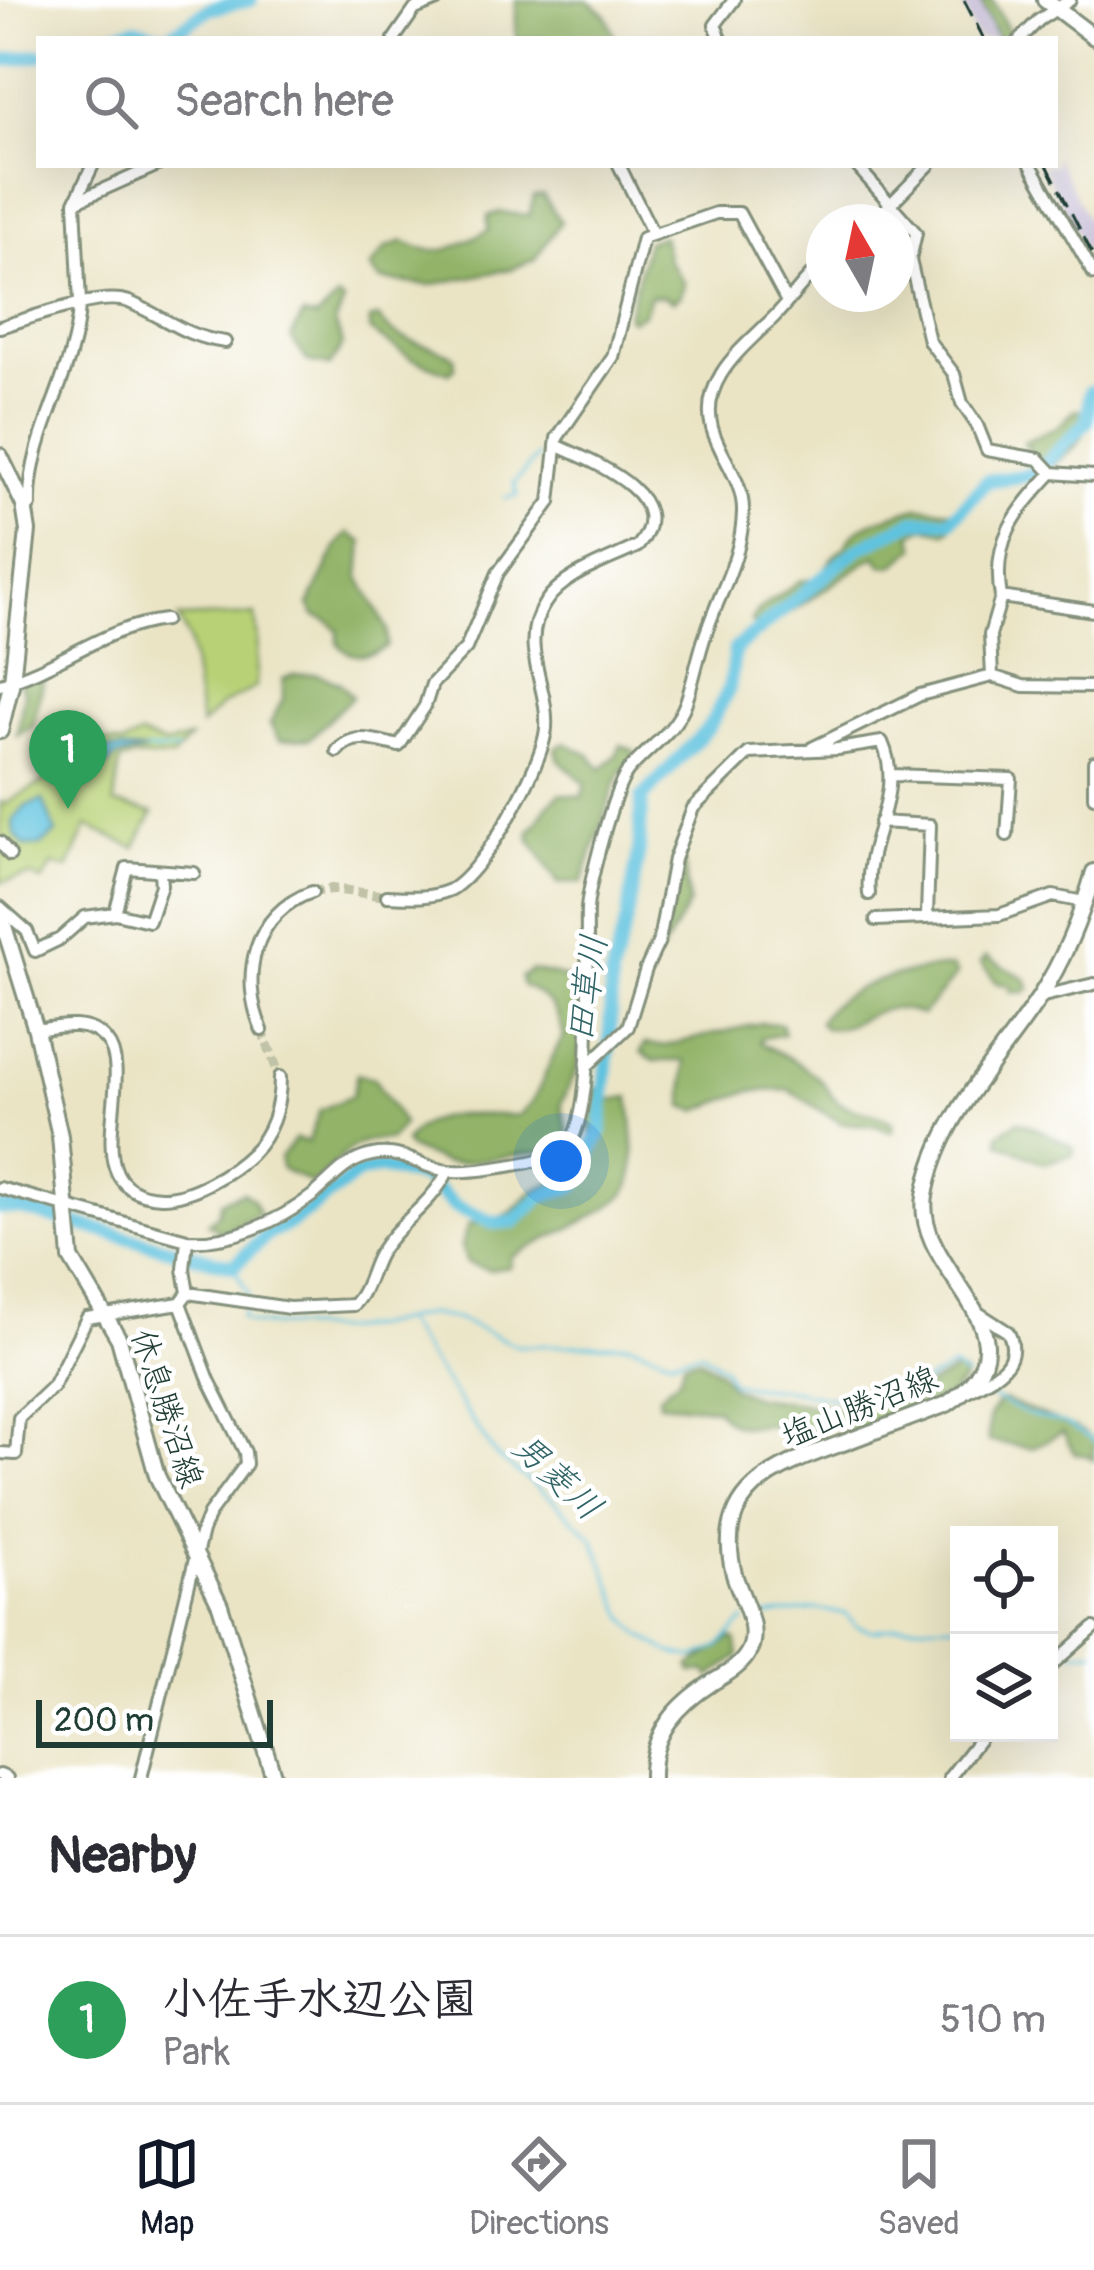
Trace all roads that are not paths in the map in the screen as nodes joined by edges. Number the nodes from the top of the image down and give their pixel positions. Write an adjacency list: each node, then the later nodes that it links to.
1 (436, 0): 5 (street)
2 (734, 0): 6 (street)
3 (1070, 0): 4 (street)
4 (1049, 4): 7 (street); 8 (main road)
5 (396, 36)
6 (720, 36)
7 (1022, 36)
8 (1094, 37)
9 (92, 168): 15 (street)
10 (151, 168): 15 (street)
11 (620, 168): 18 (street)
12 (858, 168): 16 (street)
13 (926, 168): 17 (street)
14 (1033, 168): 19 (street)
15 (75, 202): 23 (street)
16 (887, 204)
17 (892, 204)
18 (652, 232): 22 (street); 26 (street)
19 (1094, 274)
20 (914, 277): 28 (street)
21 (806, 281): 22 (street)
22 (787, 302): 62 (street)
23 (80, 305): 24 (street); 25 (street); 30 (street)
24 (0, 327)
25 (225, 341)
26 (556, 445): 39 (street); 52 (street)
27 (0, 456): 30 (main road)
28 (1052, 473): 29 (street); 31 (street)
29 (1094, 476)
30 (25, 508): 35 (main road)
31 (1001, 597): 32 (street); 34 (street)
32 (1094, 611)
33 (165, 620): 35 (street)
34 (992, 676): 36 (street); 38 (street)
35 (6, 682): 37 (main road)
36 (1094, 687)
37 (0, 730)
38 (809, 749): 41 (street); 62 (street)
39 (337, 751)
40 (1094, 762): 42 (street)
41 (890, 775): 43 (street); 44 (street)
42 (1094, 797)
43 (880, 823): 51 (street); 56 (street)
44 (1007, 835)
45 (0, 842): 46 (street)
46 (10, 855)
47 (160, 872): 49 (street); 55 (street); 55 (street)
48 (1094, 872): 53 (main road, 塩山勝沼線)
49 (194, 873)
50 (312, 892): 61 (street)
51 (869, 894)
52 (386, 896)
53 (1088, 897): 56 (street); 59 (main road, 塩山勝沼線)
54 (0, 910): 55 (street); 60 (main road, 休息勝沼線)
55 (115, 913)
56 (927, 915): 57 (street)
57 (876, 920)
58 (1094, 984): 59 (street)
59 (1039, 997): 69 (main road, 塩山勝沼線)
60 (36, 1030): 63 (street); 66 (main road, 休息勝沼線)
61 (262, 1030)
62 (586, 1067): 64 (street)
63 (280, 1077)
64 (448, 1171): 67 (street); 68 (street)
65 (0, 1188): 66 (street)
66 (67, 1216): 67 (street); 70 (main road, 休息勝沼線)
67 (187, 1240): 68 (street)
68 (184, 1298): 70 (street); 73 (street)
69 (980, 1314): 71 (main road, 塩山勝沼線); 71 (street)
70 (106, 1316): 72 (street); 73 (main road, 休息勝沼線)
71 (964, 1392): 79 (main road, 塩山勝沼線)
72 (0, 1453)
73 (195, 1555): 77 (street); 78 (main road, 休息勝沼線)
74 (1094, 1628): 75 (street)
75 (1058, 1660)
76 (977, 1742): 80 (street)
77 (141, 1778)
78 (274, 1778)
79 (652, 1778)
80 (950, 1778)

